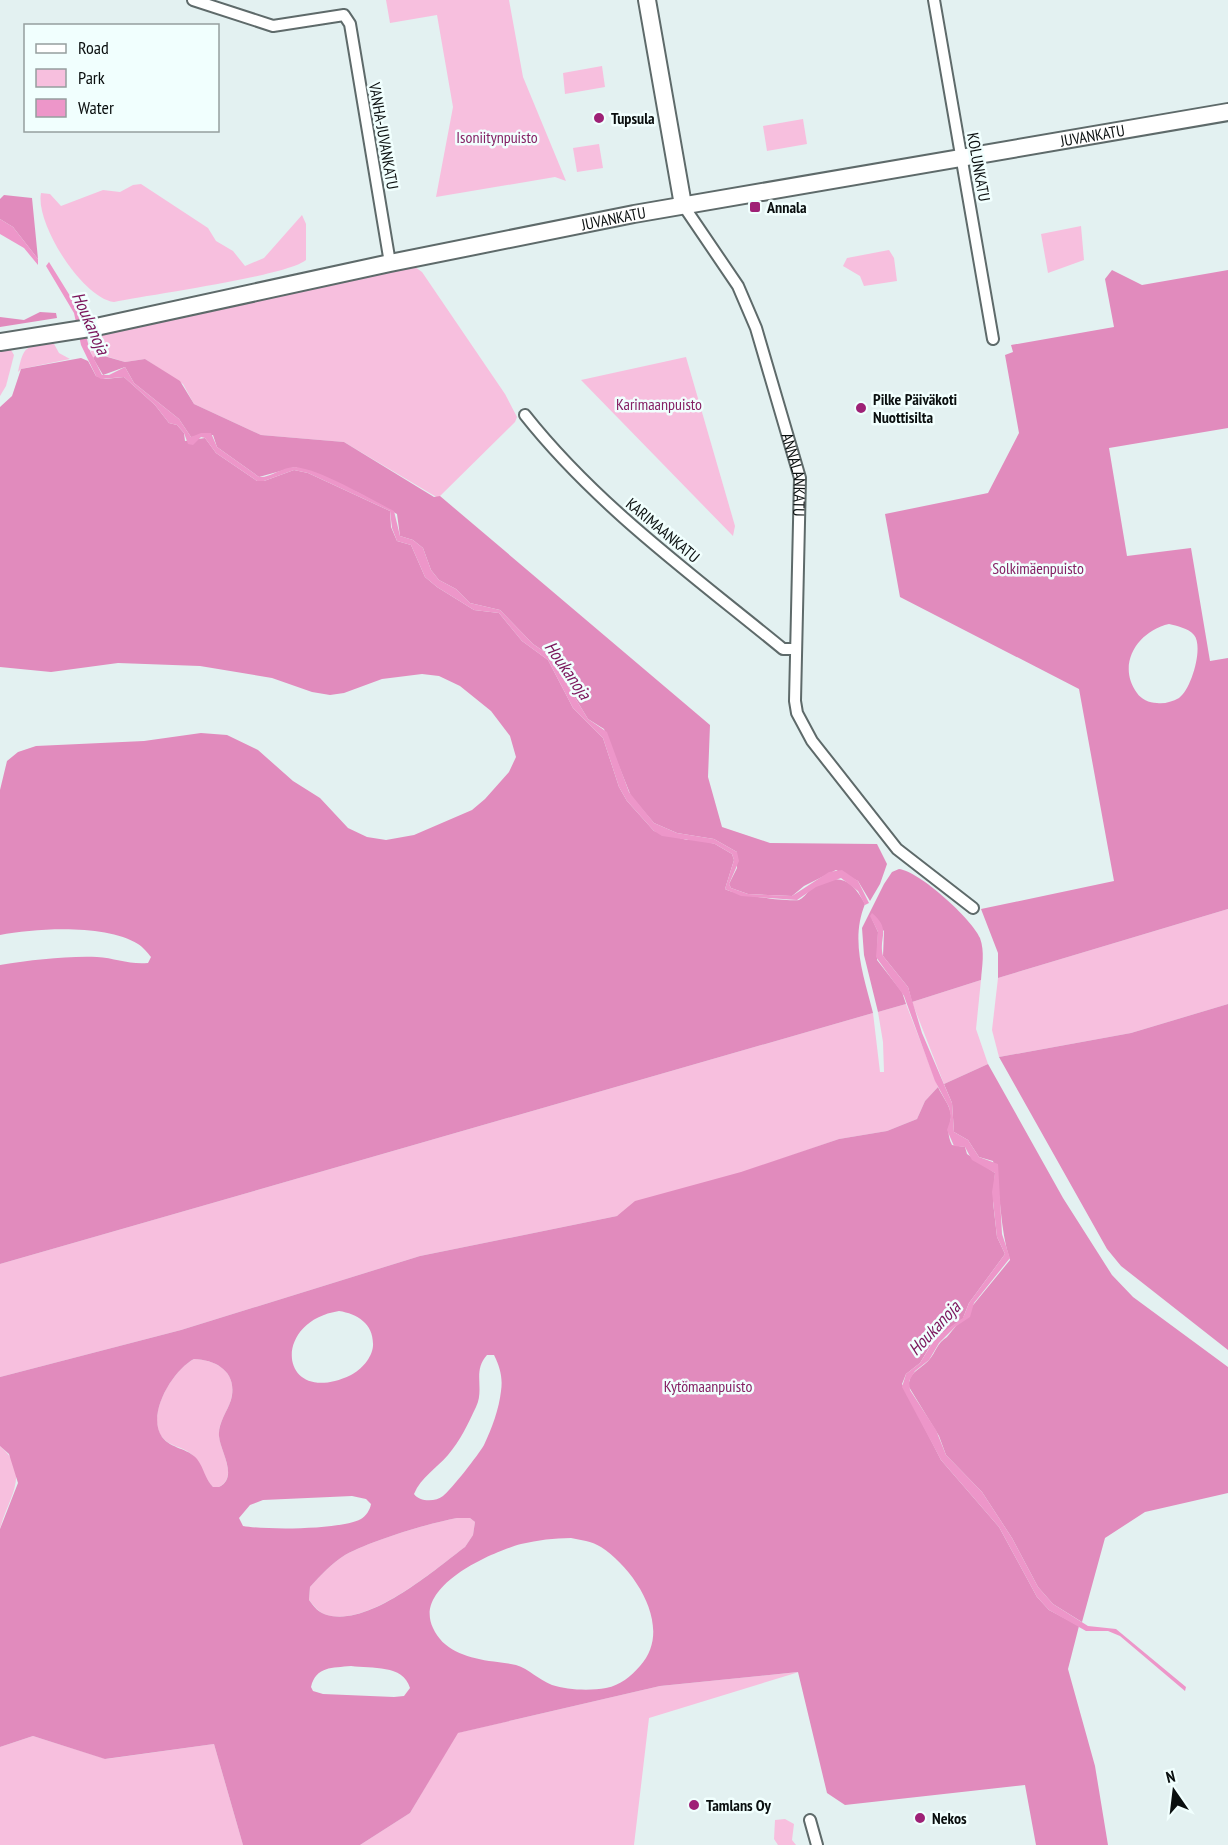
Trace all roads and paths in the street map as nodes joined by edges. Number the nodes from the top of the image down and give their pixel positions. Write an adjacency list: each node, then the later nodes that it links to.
1 (193, 0): 7 (street, VANHA-JUVANKATU)
2 (647, 0): 6 (main road, ANNALANKATU)
3 (934, 0): 5 (street, KOLUNKATU)
4 (1228, 112): 5 (main road, JUVANKATU)
5 (962, 157): 6 (main road, JUVANKATU); 8 (street, KOLUNKATU)
6 (683, 205): 7 (main road, JUVANKATU); 11 (street, ANNALANKATU)
7 (390, 263): 9 (main road, JUVANKATU)
8 (993, 339)
9 (0, 342)
10 (525, 415): 11 (street, KARIMAANKATU)
11 (796, 649): 12 (street, ANNALANKATU)
12 (973, 908)
13 (810, 1820): 14 (street)
14 (817, 1845)

